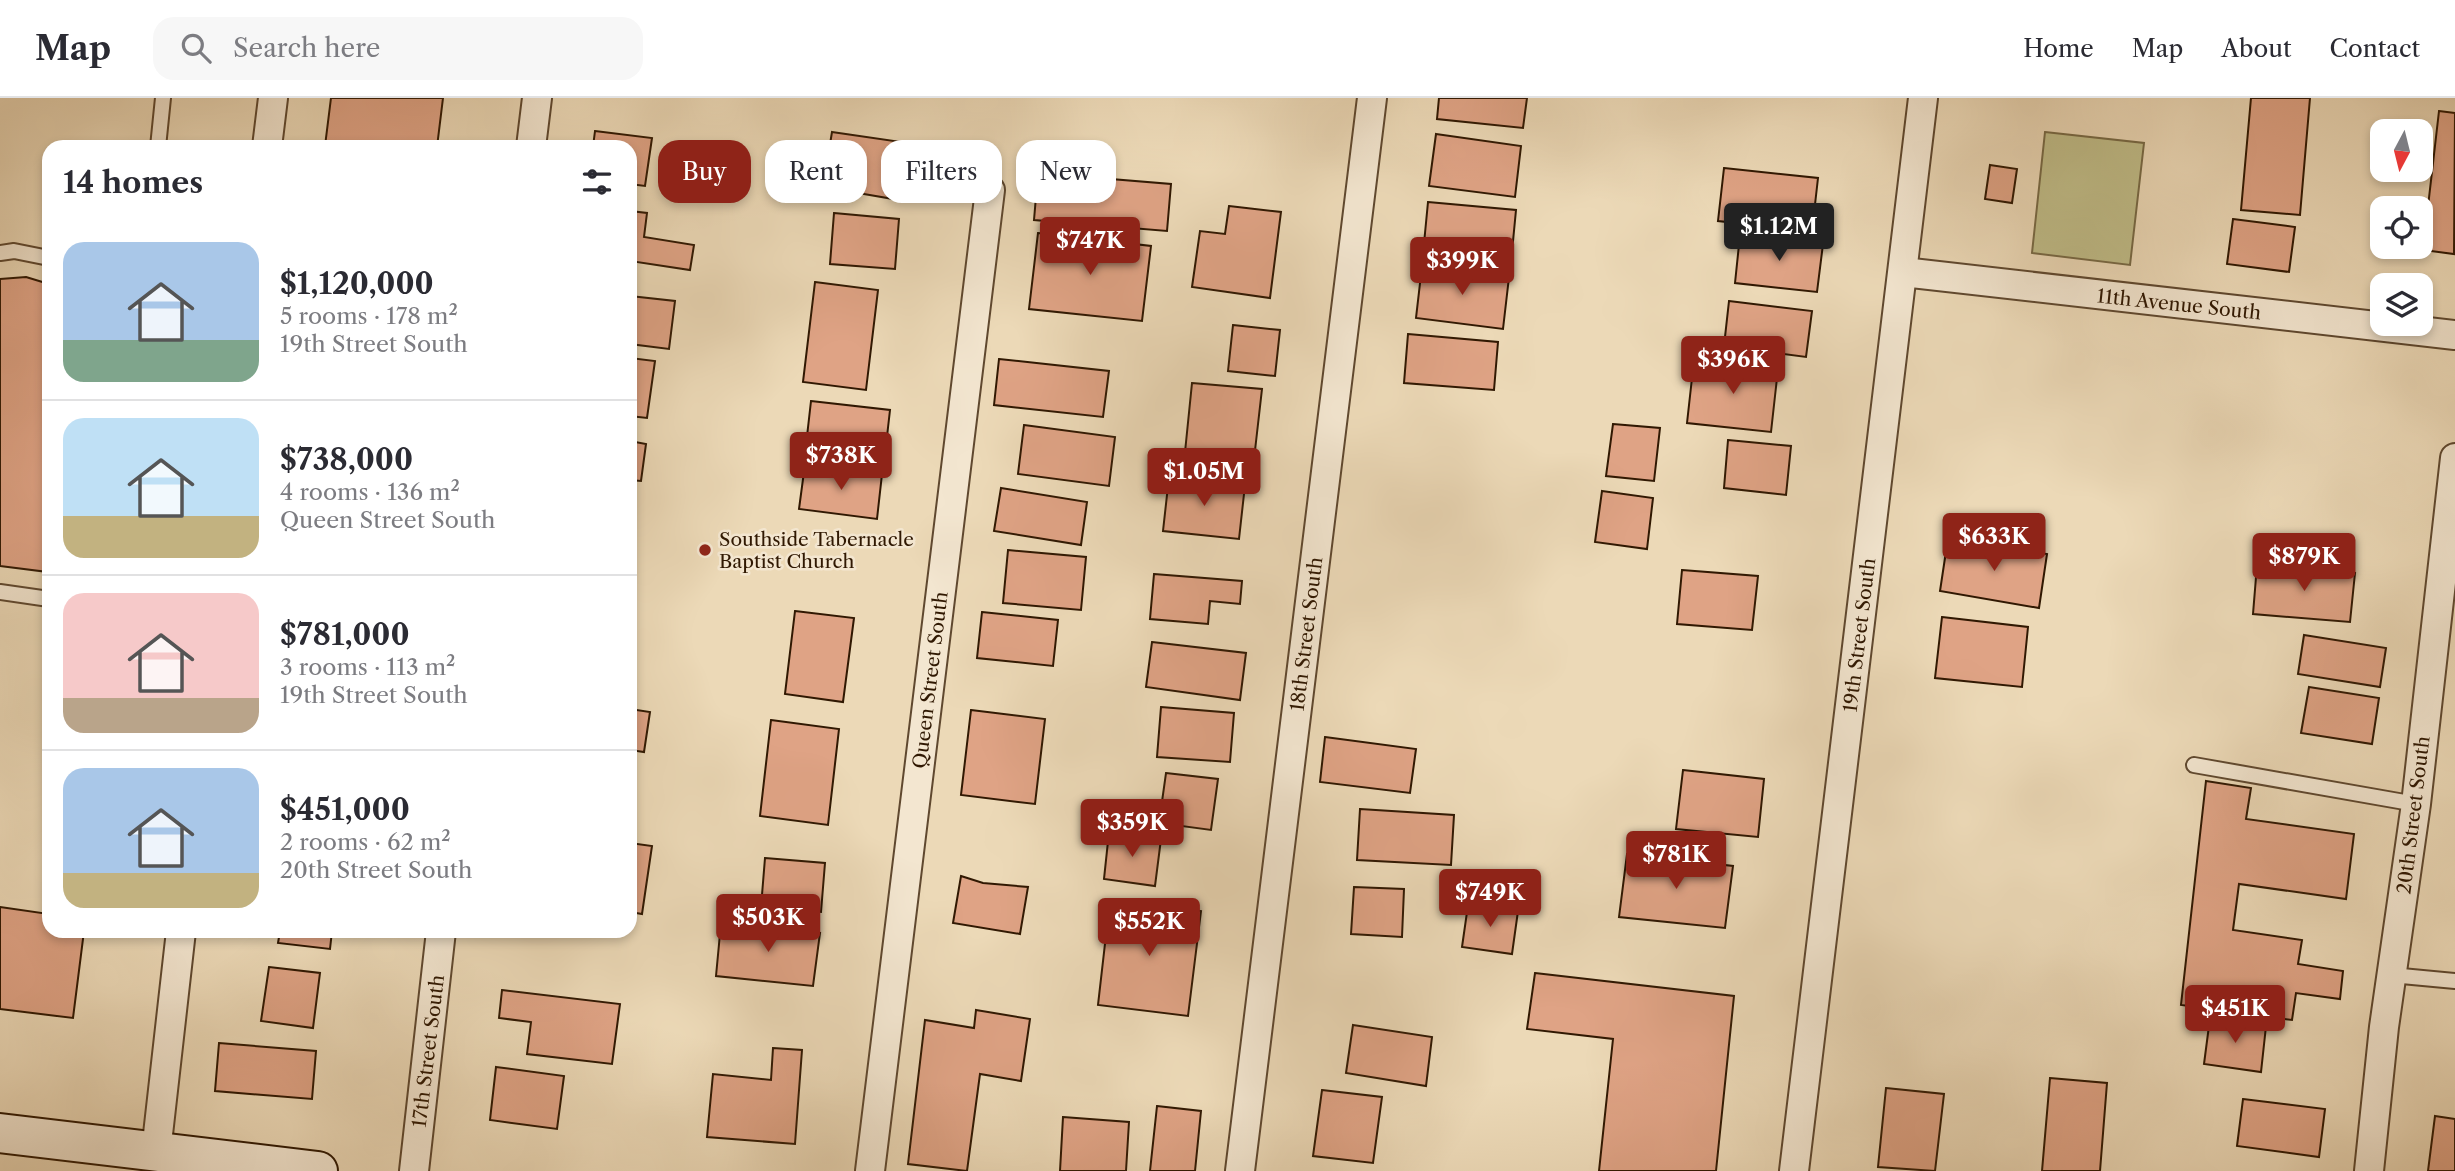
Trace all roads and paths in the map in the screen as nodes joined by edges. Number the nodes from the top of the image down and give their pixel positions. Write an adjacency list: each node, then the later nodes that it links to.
1 (163, 98): 6 (lane)
2 (273, 98): 7 (street)
3 (537, 98): 8 (street)
4 (1372, 98): 29 (street, 18th Street South)
5 (1923, 98): 12 (street, 19th Street South)
6 (159, 140)
7 (268, 140)
8 (532, 140)
9 (988, 203): 28 (street, Queen Street South)
10 (0, 253): 11 (lane)
11 (42, 257)
12 (1903, 272): 13 (street, 11th Avenue South); 30 (street, 19th Street South)
13 (2455, 335)
14 (2455, 458): 18 (street, 20th Street South)
15 (0, 592): 16 (lane)
16 (42, 598)
17 (2194, 765): 18 (lane)
18 (2416, 804): 21 (street, 20th Street South)
19 (180, 938): 24 (street)
20 (441, 938): 27 (street, 17th Street South)
21 (2391, 975): 22 (lane); 31 (street, 20th Street South)
22 (2455, 981)
23 (0, 1133): 24 (street)
24 (156, 1152): 25 (street)
25 (209, 1165): 26 (street)
26 (318, 1171)
27 (414, 1171)
28 (870, 1171)
29 (1240, 1171)
30 (1794, 1171)
31 (2369, 1171)

